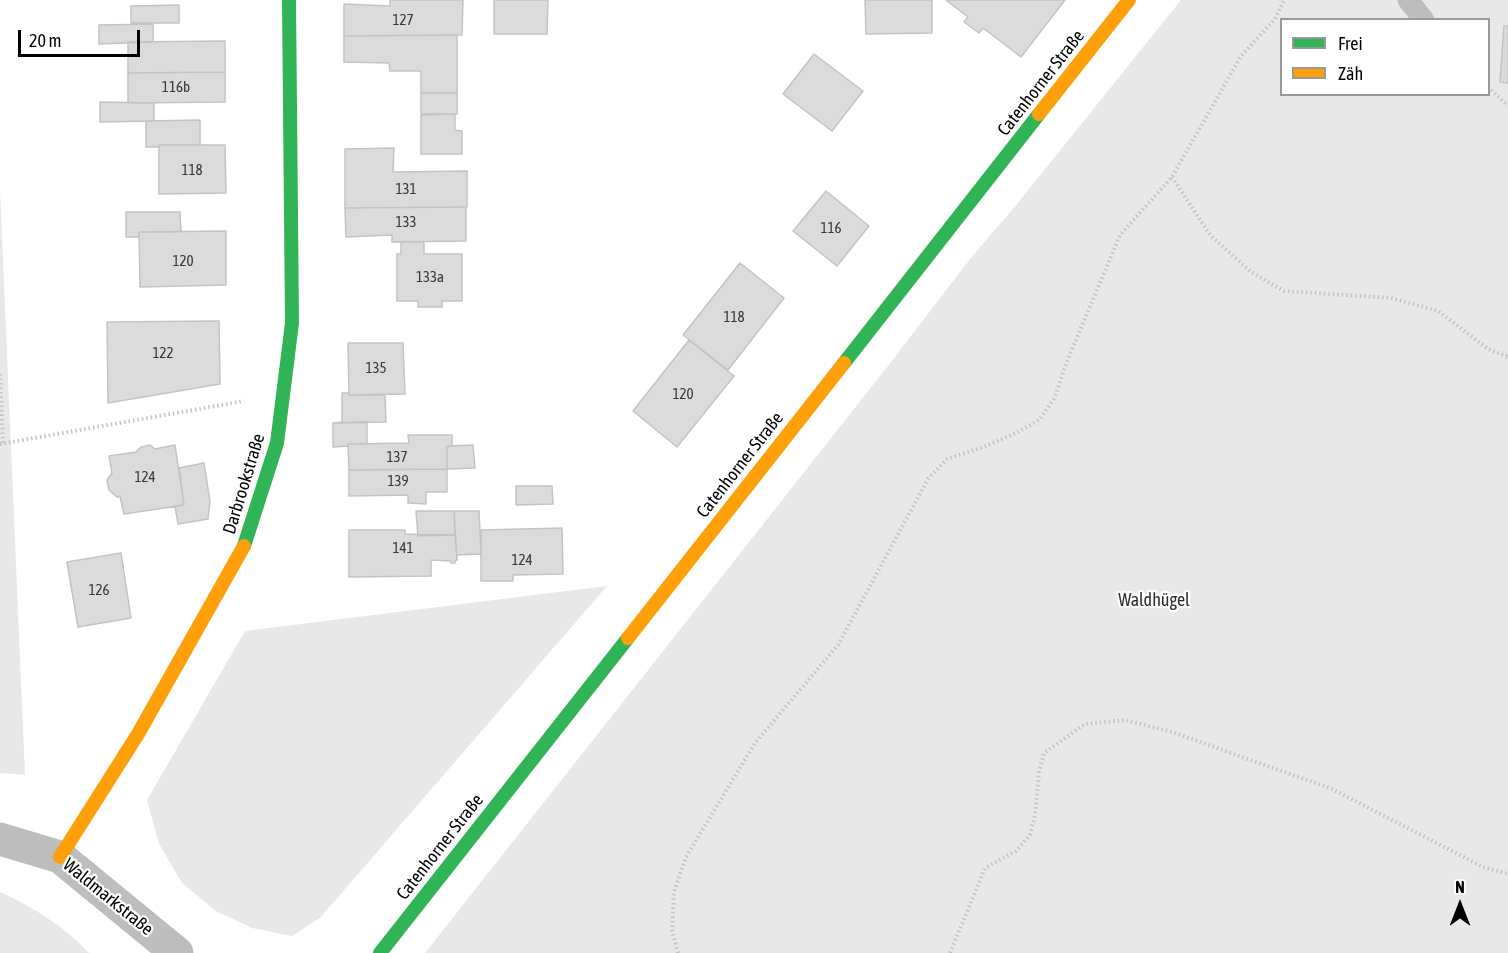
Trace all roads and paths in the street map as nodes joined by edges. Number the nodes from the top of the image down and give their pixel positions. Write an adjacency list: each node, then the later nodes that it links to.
1 (289, 0): 11 (street, Darbrookstraße)
2 (1129, 0): 17 (street, Catenhorner Straße)
3 (1284, 0): 8 (path)
4 (1408, 0): 5 (lane)
5 (1422, 18)
6 (1490, 89): 7 (path)
7 (1508, 106)
8 (1172, 177): 9 (path); 18 (path)
9 (1508, 357)
10 (0, 374): 12 (path)
11 (283, 395): 12 (path); 14 (street, Darbrookstraße)
12 (1, 443)
13 (0, 839): 14 (street, Waldmarkstraße)
14 (60, 857): 16 (street, Waldmarkstraße)
15 (1508, 874): 19 (path)
16 (177, 953)
17 (380, 953)
18 (678, 953)
19 (950, 953)

